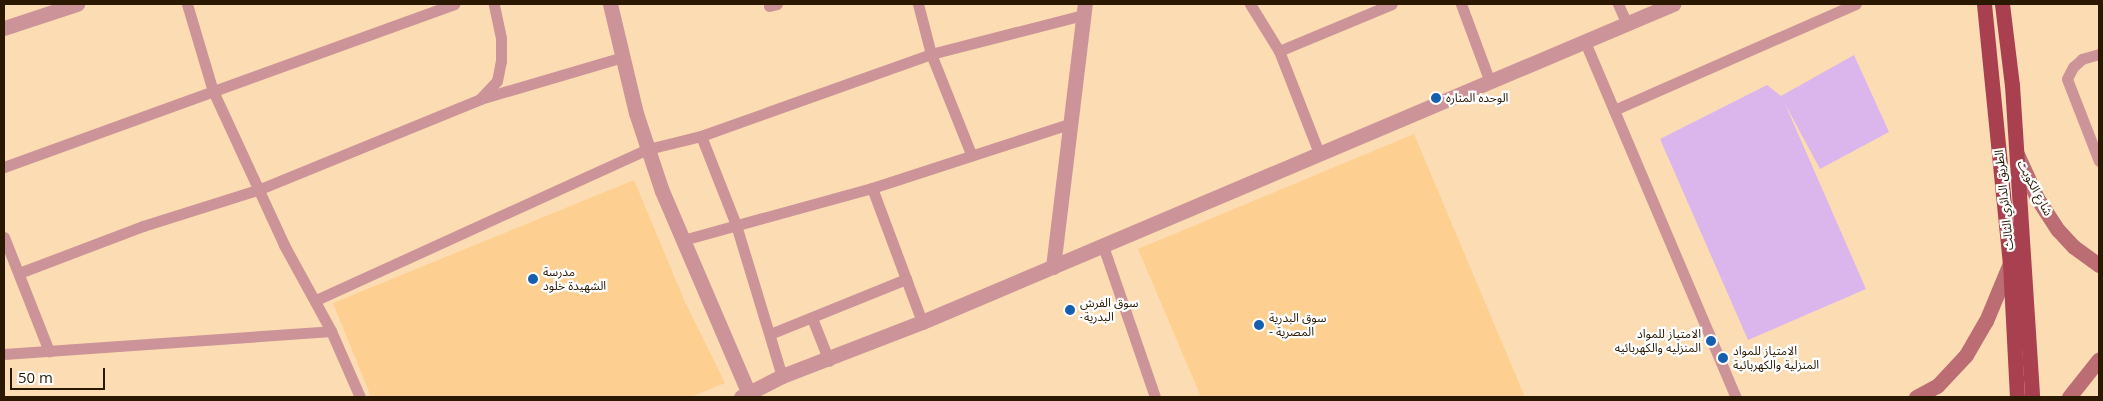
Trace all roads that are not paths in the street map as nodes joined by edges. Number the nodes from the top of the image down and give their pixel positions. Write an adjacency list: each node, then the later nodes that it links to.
1 (77, 4): 17 (street)
2 (187, 4): 24 (street)
3 (454, 4): 24 (street)
4 (494, 4): 25 (street)
5 (610, 4): 22 (street)
6 (918, 4): 20 (street)
7 (1250, 4): 19 (street)
8 (1392, 4): 19 (street)
9 (1461, 4): 23 (street)
10 (1618, 4): 16 (street)
11 (1673, 4): 16 (street)
12 (1856, 4): 26 (street)
13 (1984, 4): 41 (highway, الطريق الدائري الثالث)
14 (2002, 4): 30 (highway, الطريق الدائري الثالث)
15 (1084, 9): 20 (street); 27 (street)
16 (1627, 24): 18 (street)
17 (4, 28)
18 (1585, 42): 23 (street); 26 (street)
19 (1279, 51): 32 (street)
20 (931, 54): 28 (street); 31 (street)
21 (2099, 54): 33 (street)
22 (623, 58): 25 (street); 29 (street)
23 (1490, 82): 32 (street)
24 (213, 92): 34 (street); 36 (street)
25 (480, 99): 36 (street)
26 (1614, 110): 59 (street)
27 (1069, 124): 31 (street); 43 (street)
28 (701, 136): 29 (street); 37 (street)
29 (648, 149): 39 (street); 46 (street)
30 (2015, 150): 42 (main road, شارع الكويت); 62 (highway, الطريق الدائري الثالث)
31 (971, 154): 35 (street)
32 (1319, 154): 40 (street)
33 (2099, 161)
34 (4, 167)
35 (872, 188): 37 (street); 45 (street)
36 (260, 189): 44 (street); 46 (street)
37 (736, 225): 39 (street); 50 (street)
38 (4, 237): 44 (street)
39 (683, 240): 56 (street)
40 (1103, 246): 43 (street); 58 (street)
41 (2010, 263): 60 (main road); 61 (highway, الطريق الدائري الثالث)
42 (2099, 265)
43 (1053, 267): 48 (street)
44 (19, 273): 51 (street)
45 (906, 279): 47 (street); 48 (street)
46 (316, 300): 49 (street)
47 (812, 318): 50 (street); 54 (street)
48 (922, 322): 54 (street)
49 (331, 331): 51 (street); 57 (street)
50 (770, 334): 55 (street)
51 (49, 351): 52 (street)
52 (4, 354)
53 (2099, 359): 63 (main road)
54 (828, 361): 55 (street)
55 (782, 376): 56 (street)
56 (747, 396)
57 (360, 397)
58 (1155, 397)
59 (1736, 397)
60 (1916, 397)
61 (2017, 397)
62 (2032, 397)
63 (2069, 397)

